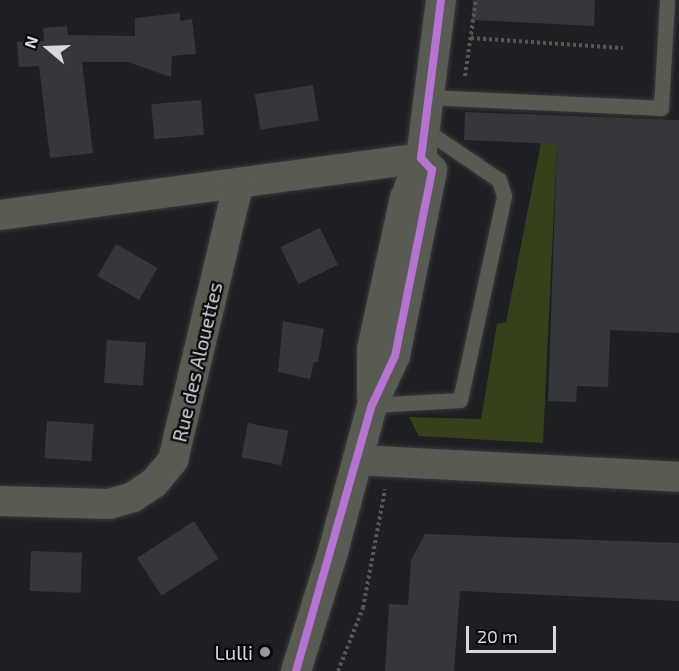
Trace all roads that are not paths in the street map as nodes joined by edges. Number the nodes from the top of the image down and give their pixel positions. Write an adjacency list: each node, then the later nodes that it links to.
1 (441, 0): 3 (street)
2 (667, 0): 3 (lane)
3 (429, 97): 4 (street)
4 (423, 128): 5 (street); 8 (lane)
5 (421, 158): 6 (street); 8 (street)
6 (238, 184): 7 (street); 11 (street, Rue des Alouettes)
7 (0, 215)
8 (372, 405): 9 (street)
9 (358, 460): 10 (street); 12 (street)
10 (679, 477)
11 (0, 501)
12 (296, 671)

